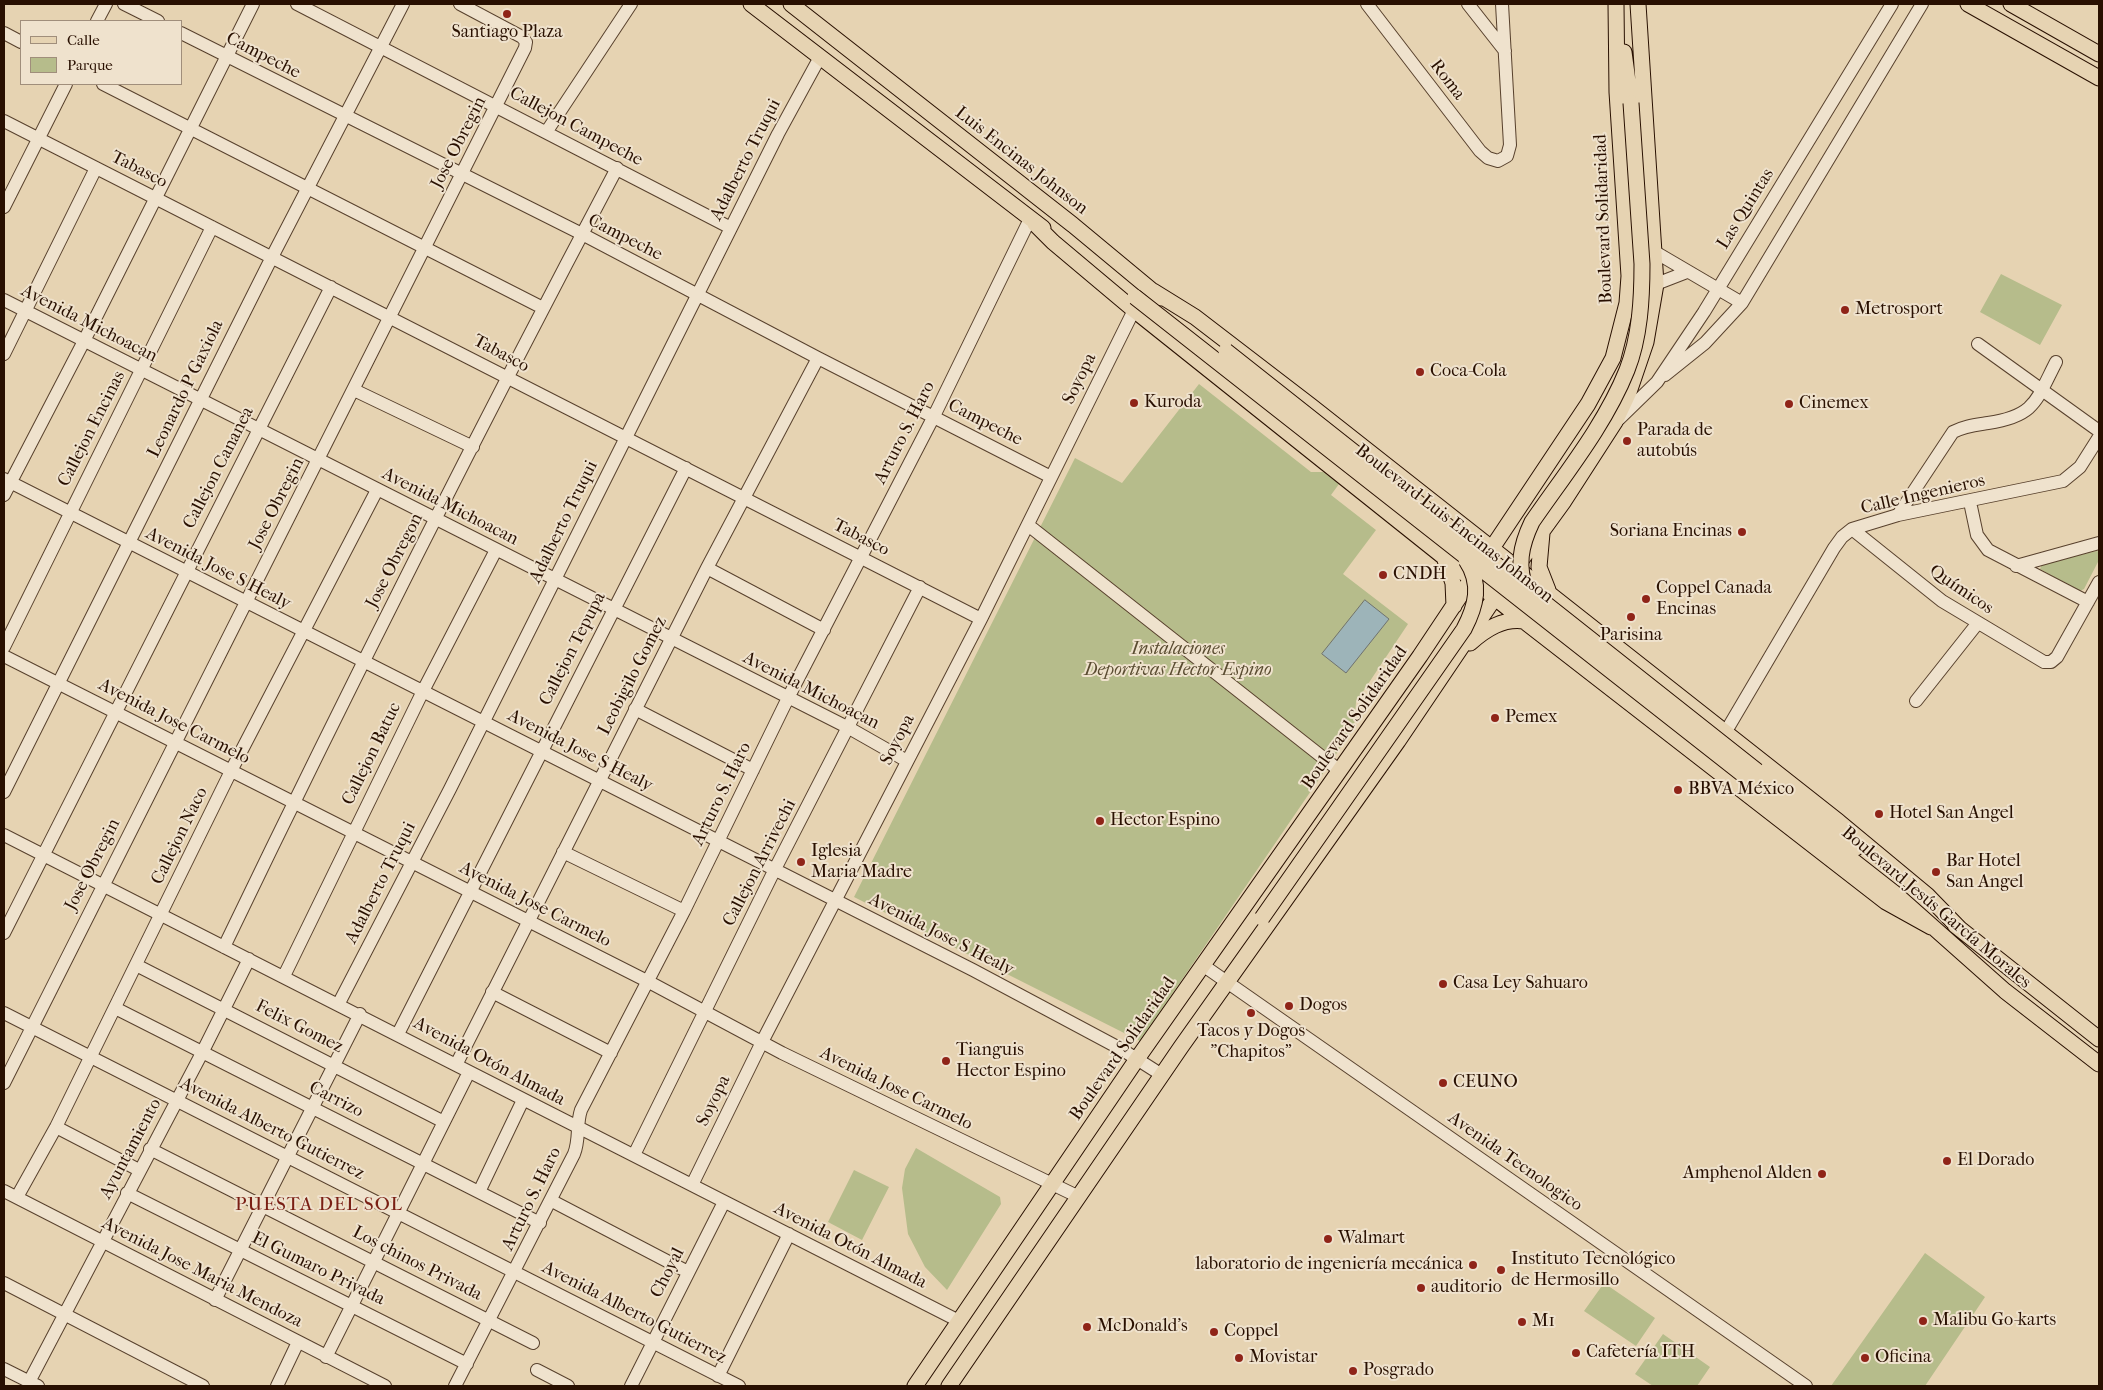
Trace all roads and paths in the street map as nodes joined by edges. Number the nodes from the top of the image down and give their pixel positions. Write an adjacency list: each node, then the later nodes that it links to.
1 (106, 4): 19 (street)
2 (124, 4): 20 (street)
3 (253, 4): 28 (street)
4 (297, 4): 25 (street, Callejon Campeche)
5 (403, 4): 25 (street, Leonardo P Gaxiola)
6 (460, 4): 33 (street, Jose Obregin)
7 (631, 4): 37 (street)
8 (751, 4): 29 (main road)
9 (791, 4): 56 (main road, Luis Encinas Johnson)
10 (1367, 4): 26 (street, Roma)
11 (1468, 4): 26 (street)
12 (1502, 4): 26 (street)
13 (1616, 4): 21 (main road, Boulevard Solidaridad)
14 (1638, 4): 50 (main road)
15 (1892, 4): 55 (street, Las Quintas)
16 (1922, 4): 59 (street)
17 (1968, 4): 30 (main road)
18 (2011, 4): 27 (main road)
19 (98, 20)
20 (156, 20)
21 (1618, 26): 83 (main road, Boulevard Solidaridad); 129 (main road, bridge)
22 (4, 33): 24 (street)
23 (182, 34): 28 (street, Campeche)
24 (20, 41)
25 (380, 46): 33 (street, Callejon Campeche); 34 (street, Leonardo P Gaxiola)
26 (1505, 51)
27 (2099, 54)
28 (227, 57): 34 (street, Campeche); 36 (street)
29 (820, 57): 45 (main road); 47 (street, Adalberto Truqui)
30 (2099, 78)
31 (65, 85): 38 (street)
32 (105, 85): 36 (street)
33 (497, 106): 37 (street, Callejon Campeche); 41 (street, Jose Obregin)
34 (344, 116): 41 (street, Campeche); 42 (street, Leonardo P Gaxiola)
35 (4, 121): 38 (street, Tabasco)
36 (191, 129): 42 (street); 43 (street)
37 (547, 131): 40 (street, Callejon Campeche)
38 (38, 139): 39 (street, Tabasco); 44 (street)
39 (96, 168): 43 (street, Tabasco); 62 (street)
40 (616, 168): 47 (street, Callejon Campeche); 48 (street, Jose Obregon)
41 (462, 176): 48 (street, Campeche); 49 (street, Jose Obregin)
42 (309, 188): 49 (street); 51 (street, Leonardo P Gaxiola)
43 (156, 198): 46 (street, Tabasco); 64 (street)
44 (4, 207)
45 (1033, 222): 60 (main road); 76 (street, Arturo S. Haro)
46 (212, 227): 51 (street, Tabasco); 70 (street, Callejon Encinas)
47 (731, 228): 57 (street, Adalberto Truqui)
48 (582, 234): 57 (street, Campeche); 61 (street, Jose Obregon)
49 (425, 248): 61 (street); 63 (street, Jose Obregin)
50 (1655, 252): 52 (street); 53 (main road)
51 (272, 257): 54 (street, Tabasco); 75 (street, Leonardo P Gaxiola)
52 (1687, 272): 53 (street); 55 (street)
53 (1656, 284): 77 (main road)
54 (331, 288): 63 (street, Tabasco); 78 (street, Callejon Cananea)
55 (1718, 288): 59 (street); 72 (street, Las Quintas)
56 (1153, 291): 66 (main road, Luis Encinas Johnson); 99 (main road)
57 (698, 295): 68 (street, Campeche); 80 (street, Adalberto Truqui)
58 (4, 300): 62 (street, Avenida Michoacan)
59 (1742, 303): 72 (street)
60 (1134, 304): 87 (street, Soyopa); 106 (main road); 129 (main road, Boulevard Luis Encinas Johnson, bridge)
61 (543, 308): 71 (street, Jose Obregon)
62 (25, 311): 64 (street, Avenida Michoacan); 67 (street)
63 (391, 317): 71 (street, Tabasco); 73 (street, Jose Obregin)
64 (84, 341): 70 (street, Avenida Michoacan); 88 (street)
65 (1978, 344): 74 (street)
66 (1226, 351): 92 (main road, Boulevard Luis Encinas Johnson, bridge)
67 (4, 354)
68 (818, 358): 76 (street, Campeche); 91 (street, Leobigilo Gomez)
69 (2056, 362): 74 (street)
70 (141, 370): 75 (street, Avenida Michoacan); 94 (street, Callejon Encinas)
71 (508, 378): 80 (street, Tabasco); 82 (street, Jose Obregon)
72 (1657, 382): 77 (street, Las Quintas)
73 (354, 390): 82 (street); 84 (street, Jose Obregin)
74 (2042, 390): 79 (street); 95 (street)
75 (200, 400): 78 (street, Avenida Michoacan); 103 (street, Leonardo P Gaxiola)
76 (934, 416): 87 (street, Campeche); 107 (street, Arturo S. Haro)
77 (1615, 422): 86 (main road)
78 (257, 430): 84 (street, Avenida Michoacan); 111 (street, Callejon Cananea)
79 (2099, 431)
80 (625, 437): 85 (street, Tabasco); 112 (street, Adalberto Truqui)
81 (2099, 437): 93 (street, Calle Ingenieros)
82 (473, 447): 96 (street, Jose Obregon)
83 (1555, 454): 86 (main road); 98 (main road, Boulevard Solidaridad)
84 (318, 461): 89 (street, Avenida Michoacan); 118 (street, Jose Obregin)
85 (686, 468): 91 (street, Tabasco); 121 (street, Callejon Tepupa)
86 (1583, 473): 101 (main road)
87 (1051, 476): 97 (street, Soyopa)
88 (7, 480): 90 (street); 94 (street, Avenida Jose S Healy)
89 (377, 490): 96 (street, Avenida Michoacan); 126 (street, Callejon Naco)
90 (4, 495)
91 (745, 498): 107 (street, Tabasco); 110 (street, Leobigilo Gomez)
92 (1413, 500): 148 (main road, Boulevard Luis Encinas Johnson, bridge); 169 (main road, bridge)
93 (1970, 502): 95 (street, Calle Ingenieros); 108 (street)
94 (69, 512): 103 (street, Avenida Jose S Healy); 128 (street, Callejon Encinas)
95 (1898, 515): 100 (street, Calle Ingenieros)
96 (436, 519): 105 (street, Avenida Michoacan); 132 (street, Jose Obregon)
97 (1028, 525): 122 (street, Soyopa); 147 (street)
98 (1508, 525): 99 (main road); 104 (main road, Boulevard Solidaridad)
99 (1465, 527): 104 (main road)
100 (1852, 529): 124 (street, Químicos); 141 (street, Calle Ingenieros)
101 (1543, 530): 109 (main road); 116 (main road)
102 (2099, 543): 108 (street)
103 (129, 544): 111 (street, Avenida Jose S Healy); 133 (street, Leonardo P Gaxiola)
104 (1493, 549): 109 (main road); 113 (main road, Boulevard Solidaridad)
105 (496, 550): 112 (street, Avenida Michoacan); 134 (street, Callejon Batuc)
106 (1443, 556): 113 (main road); 120 (main road)
107 (861, 557): 115 (street, Tabasco); 125 (street, Arturo S. Haro)
108 (2016, 566): 119 (street)
109 (1516, 567): 116 (main road); 117 (main road)
110 (707, 568): 125 (street); 127 (street, Leobigilo Gomez)
111 (186, 571): 118 (street, Avenida Jose S Healy); 138 (street, Callejon Cananea)
112 (555, 580): 121 (street, Avenida Michoacan); 139 (street, Adalberto Truqui)
113 (1471, 580): 117 (main road); 120 (main road, Boulevard Solidaridad)
114 (2099, 582): 119 (street)
115 (920, 587): 122 (street, Tabasco); 140 (street, Callejon Arrivechi)
116 (1550, 594): 141 (main road)
117 (1494, 598): 123 (main road); 131 (main road)
118 (246, 602): 126 (street, Avenida Jose S Healy); 142 (street, Jose Obregin)
119 (2088, 602): 124 (street, Químicos)
120 (1454, 606): 147 (main road, Boulevard Solidaridad)
121 (612, 609): 127 (street, Avenida Michoacan); 143 (street, Callejon Tepupa)
122 (980, 620): 144 (street, Soyopa)
123 (1524, 622): 131 (main road); 165 (main road)
124 (1977, 624): 136 (street)
125 (824, 630): 135 (street, Arturo S. Haro)
126 (304, 631): 132 (street, Avenida Jose S Healy); 145 (street, Callejon Naco)
127 (672, 639): 135 (street, Avenida Michoacan); 137 (street, Leobigilo Gomez)
128 (4, 647)
129 (1581, 649): 148 (main road, Boulevard Luis Encinas Johnson, bridge)
130 (4, 656): 133 (street, Avenida Jose Carmelo)
131 (1453, 660): 169 (main road)
132 (364, 661): 134 (street, Avenida Jose S Healy); 151 (street, Jose Obregon)
133 (59, 684): 138 (street, Avenida Jose Carmelo); 150 (street, Leonardo P Gaxiola)
134 (423, 691): 139 (street, Avenida Jose S Healy); 152 (street, Callejon Batuc)
135 (788, 698): 140 (street, Avenida Michoacan); 146 (street, Arturo S. Haro)
136 (1916, 701)
137 (635, 709): 146 (street); 149 (street, Leobigilo Gomez)
138 (117, 712): 142 (street, Avenida Jose Carmelo); 156 (street, Callejon Cananea)
139 (483, 721): 143 (street, Avenida Jose S Healy); 157 (street, Adalberto Truqui)
140 (849, 728): 144 (street, Avenida Michoacan); 158 (street, Callejon Arrivechi)
141 (1725, 733): 166 (main road)
142 (176, 741): 145 (street, Avenida Jose Carmelo); 159 (street, Jose Obregin)
143 (540, 751): 149 (street, Avenida Jose S Healy); 160 (street, Callejon Tepupa)
144 (907, 760): 161 (street, Soyopa)
145 (232, 769): 151 (street, Avenida Jose Carmelo); 163 (street, Callejon Naco)
146 (753, 770): 154 (street, Arturo S. Haro)
147 (1340, 771): 172 (main road, Boulevard Solidaridad)
148 (1753, 775): 165 (main road, Boulevard Jesús García Morales); 166 (main road, Boulevard Jesús García Morales)
149 (599, 780): 154 (street, Avenida Jose S Healy); 155 (street, Leobigilo Gomez)
150 (4, 792)
151 (294, 802): 152 (street, Avenida Jose Carmelo); 168 (street, Jose Obregon)
152 (353, 832): 157 (street, Avenida Jose Carmelo); 173 (street, Callejon Batuc)
153 (4, 835): 156 (street, Avenida Otón Almada)
154 (718, 842): 158 (street, Avenida Jose S Healy); 162 (street, Arturo S. Haro)
155 (563, 852): 162 (street); 164 (street, Leobigilo Gomez)
156 (44, 855): 159 (street, Avenida Otón Almada); 167 (street, Callejon Cananea)
157 (411, 862): 160 (street, Avenida Jose Carmelo); 177 (street, Adalberto Truqui)
158 (774, 871): 161 (street, Avenida Jose S Healy); 180 (street, Callejon Arrivechi)
159 (104, 884): 163 (street, Avenida Otón Almada); 183 (street, Jose Obregin)
160 (469, 891): 164 (street, Avenida Jose Carmelo); 184 (street, Callejon Tepupa)
161 (836, 901): 186 (street, Soyopa); 190 (street, Avenida Jose S Healy)
162 (684, 912): 174 (street, Arturo S. Haro)
163 (162, 914): 168 (street, Avenida Otón Almada); 171 (street, Callejon Naco)
164 (529, 921): 174 (street, Avenida Jose Carmelo); 176 (street, Leobigilo Gomez)
165 (1931, 927): 191 (main road, Boulevard Jesús García Morales)
166 (1961, 930): 185 (main road, Boulevard Jesús García Morales)
167 (4, 933)
168 (224, 947): 170 (street, Avenida Otón Almada)
169 (1249, 952): 175 (main road)
170 (249, 959): 173 (street, Avenida Otón Almada); 179 (street, Ayuntamiento)
171 (136, 965): 178 (street, Callejon Naco); 179 (street, Felix Gomez)
172 (1204, 966): 175 (street, Avenida Tecnologico); 190 (main road, Boulevard Solidaridad)
173 (284, 976): 177 (street, Avenida Otón Almada)
174 (649, 982): 180 (street, Avenida Jose Carmelo); 188 (street, Arturo S. Haro)
175 (1227, 982): 195 (main road); 250 (street, Avenida Tecnologico)
176 (492, 992): 188 (street); 193 (street, Leobigilo Gomez)
177 (339, 1003): 182 (street, Avenida Otón Almada)
178 (115, 1008): 187 (street, Carrizo); 189 (street, Callejon Naco)
179 (224, 1009): 187 (street, Ayuntamiento); 192 (street, Felix Gomez)
180 (707, 1012): 186 (street, Avenida Jose Carmelo); 204 (street, Callejon Arrivechi)
181 (4, 1013): 183 (street, Avenida Alberto Gutierrez)
182 (360, 1014): 184 (street, Avenida Otón Almada); 192 (street)
183 (32, 1028): 189 (street, Avenida Alberto Gutierrez); 196 (street, Jose Obregin)
184 (398, 1034): 193 (street, Avenida Otón Almada)
185 (2099, 1039)
186 (762, 1042): 208 (street, Avenida Jose Carmelo); 209 (street, Soyopa)
187 (203, 1051): 197 (street, Ayuntamiento); 199 (street, Carrizo)
188 (611, 1053): 202 (street, Arturo S. Haro)
189 (90, 1056): 197 (street, Avenida Alberto Gutierrez); 201 (street, Callejon Naco)
190 (1138, 1059): 195 (street, Avenida Jose S Healy); 208 (main road, Boulevard Solidaridad)
191 (2099, 1064)
192 (335, 1065): 199 (street); 200 (street, Felix Gomez)
193 (456, 1065): 194 (street, Avenida Otón Almada)
194 (469, 1072): 198 (street, Avenida Otón Almada); 200 (street)
195 (1162, 1075): 214 (main road)
196 (4, 1083)
197 (177, 1100): 203 (street, Ayuntamiento); 205 (street, Avenida Alberto Gutierrez)
198 (523, 1100): 202 (street, Avenida Otón Almada); 211 (street)
199 (314, 1108): 205 (street); 206 (street, Carrizo)
200 (444, 1122): 206 (street)
201 (56, 1127): 207 (street); 213 (street, Callejon Naco)
202 (577, 1128): 204 (street, Avenida Otón Almada); 215 (street, Arturo S. Haro)
203 (150, 1149): 207 (street, Ayuntamiento); 217 (street, Los chinos Privada)
204 (634, 1155): 209 (street, Avenida Otón Almada)
205 (288, 1156): 217 (street); 218 (street, Avenida Alberto Gutierrez)
206 (423, 1165): 211 (street, Carrizo); 218 (street)
207 (139, 1170): 212 (street, Ayuntamiento)
208 (1052, 1184): 214 (street, Avenida Jose Carmelo); 230 (main road, Boulevard Solidaridad)
209 (692, 1186): 216 (street, Avenida Otón Almada)
210 (4, 1190): 213 (street, Avenida Jose Maria Mendoza)
211 (479, 1192): 219 (street, Carrizo)
212 (127, 1193): 221 (street, Ayuntamiento); 222 (street, El Gumaro Privada)
213 (17, 1197): 221 (street, Avenida Jose Maria Mendoza)
214 (1079, 1197): 249 (main road)
215 (552, 1201): 219 (street, Arturo S. Haro); 225 (street)
216 (724, 1202): 220 (street, Avenida Otón Almada); 225 (street, Choyal)
217 (263, 1207): 222 (street); 223 (street, Los chinos Privada)
218 (398, 1214): 223 (street); 224 (street, Avenida Alberto Gutierrez)
219 (540, 1223): 224 (street, Arturo S. Haro)
220 (789, 1234): 230 (street, Avenida Otón Almada); 239 (street)
221 (102, 1242): 227 (street, Avenida Jose Maria Mendoza); 229 (street, Ayuntamiento)
222 (240, 1250): 227 (street); 228 (street, El Gumaro Privada)
223 (374, 1261): 228 (street); 231 (street, Los chinos Privada)
224 (516, 1272): 231 (street, Arturo S. Haro); 234 (street, Avenida Alberto Gutierrez)
225 (688, 1272): 234 (street, Choyal)
226 (4, 1284): 229 (street)
227 (215, 1300): 232 (street, Avenida Jose Maria Mendoza)
228 (351, 1304): 235 (street); 236 (street, El Gumaro Privada)
229 (64, 1314): 240 (street, Ayuntamiento); 241 (street)
230 (959, 1320): 248 (main road, Boulevard Solidaridad)
231 (489, 1321): 233 (street, Los chinos Privada); 236 (street, Arturo S. Haro)
232 (298, 1342): 235 (street, Avenida Jose Maria Mendoza); 242 (street)
233 (533, 1343)
234 (652, 1344): 239 (street, Avenida Alberto Gutierrez); 246 (street, Choyal)
235 (326, 1357): 243 (street, Avenida Jose Maria Mendoza)
236 (467, 1364): 244 (street, Arturo S. Haro)
237 (4, 1369): 240 (street)
238 (537, 1370): 245 (street)
239 (718, 1376): 247 (street, Avenida Alberto Gutierrez)
240 (33, 1384)
241 (203, 1386)
242 (277, 1386)
243 (385, 1386)
244 (455, 1386)
245 (568, 1386)
246 (631, 1386)
247 (739, 1386)
248 (915, 1386)
249 (949, 1386)
250 (1806, 1386)

